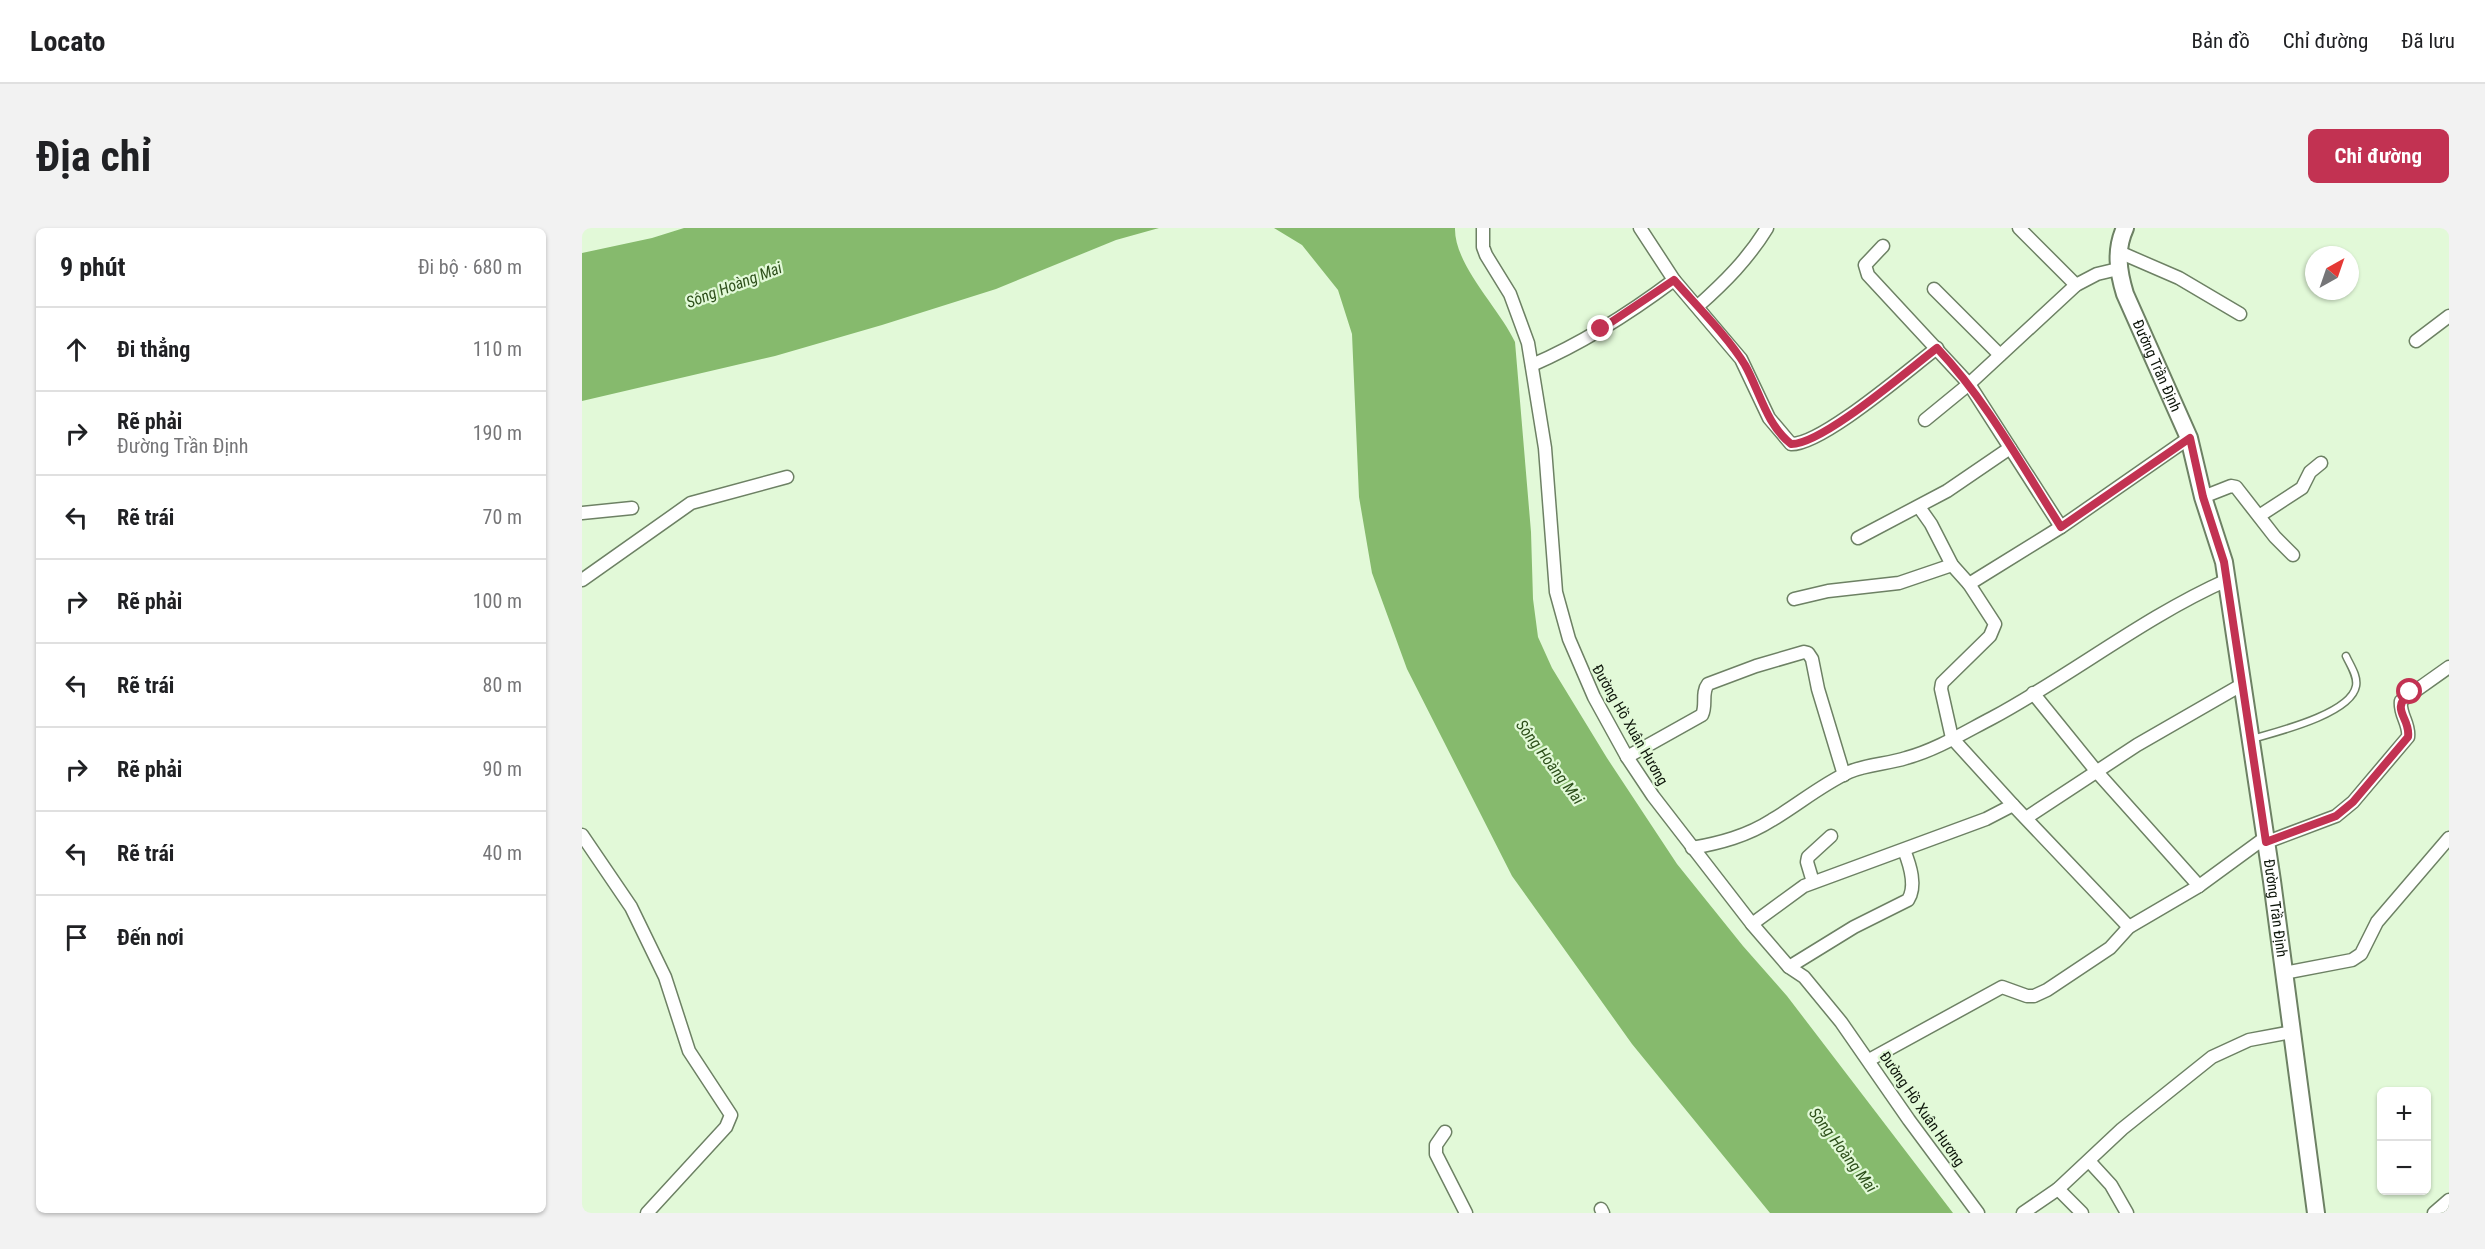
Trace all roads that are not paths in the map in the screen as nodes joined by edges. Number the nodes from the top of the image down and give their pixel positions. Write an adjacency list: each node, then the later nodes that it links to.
1 (1483, 228): 18 (street, Đường Hồ Xuân Hương)
2 (1640, 228): 9 (street)
3 (1767, 228): 12 (street)
4 (2019, 228): 10 (street)
5 (2125, 228): 7 (main road, Đường Trần Định)
6 (1883, 246): 16 (street)
7 (2119, 252): 8 (main road, Đường Trần Định); 13 (street)
8 (2118, 269): 10 (street); 21 (main road, Đường Trần Định)
9 (1674, 280): 12 (street); 18 (street)
10 (2076, 285): 17 (street)
11 (1934, 289): 17 (street)
12 (1698, 306): 16 (street)
13 (2240, 314)
14 (2449, 316): 15 (street)
15 (2416, 341)
16 (1937, 348): 19 (street)
17 (2000, 355): 19 (street)
18 (1532, 364): 44 (street, Đường Hồ Xuân Hương)
19 (1969, 384): 20 (street); 22 (street)
20 (1925, 420)
21 (2190, 438): 25 (main road, Đường Trần Định); 30 (street)
22 (2010, 448): 26 (street); 30 (street)
23 (2321, 463): 29 (street)
24 (788, 477): 34 (street)
25 (2203, 497): 29 (street); 35 (main road, Đường Trần Định)
26 (1918, 507): 31 (street); 33 (street)
27 (632, 508): 28 (street)
28 (582, 513)
29 (2259, 516): 32 (street)
30 (2061, 527): 36 (street)
31 (1858, 538)
32 (2293, 555)
33 (1952, 565): 36 (street); 37 (street)
34 (582, 580)
35 (2227, 580): 40 (main road, Đường Trần Định); 41 (street)
36 (1969, 584): 42 (street)
37 (1794, 599)
38 (2346, 656): 43 (lane)
39 (2449, 667): 52 (street)
40 (2243, 684): 43 (main road, Đường Trần Định); 45 (street)
41 (2033, 693): 42 (street); 45 (street)
42 (1952, 738): 46 (street); 47 (street)
43 (2251, 739): 52 (main road, Đường Trần Định)
44 (1627, 757): 46 (street); 53 (street, Đường Hồ Xuân Hương)
45 (2097, 772): 48 (street); 56 (street)
46 (1844, 775): 53 (street)
47 (2013, 805): 48 (street); 54 (street)
48 (2026, 818): 58 (street)
49 (582, 835): 67 (street)
50 (1831, 836): 55 (street)
51 (2449, 838): 60 (street)
52 (2266, 839): 56 (street); 60 (main road, Đường Trần Định)
53 (1692, 848): 57 (street, Đường Hồ Xuân Hương)
54 (1904, 850): 55 (street); 59 (street)
55 (1813, 882): 57 (street)
56 (2199, 886): 58 (street)
57 (1752, 924): 59 (street, Đường Hồ Xuân Hương)
58 (2129, 927): 62 (street)
59 (1789, 967): 62 (street, Đường Hồ Xuân Hương)
60 (2284, 973): 61 (main road, Đường Trần Định)
61 (2292, 1032): 64 (street); 73 (main road, Đường Trần Định)
62 (1869, 1060): 69 (street, Đường Hồ Xuân Hương)
63 (1445, 1132): 68 (street)
64 (2089, 1161): 65 (street); 72 (street)
65 (2058, 1189): 70 (street); 71 (street)
66 (2449, 1200): 74 (street)
67 (647, 1213)
68 (1466, 1213)
69 (1978, 1213)
70 (2023, 1213)
71 (2082, 1213)
72 (2127, 1213)
73 (2316, 1213)
74 (2433, 1213)

